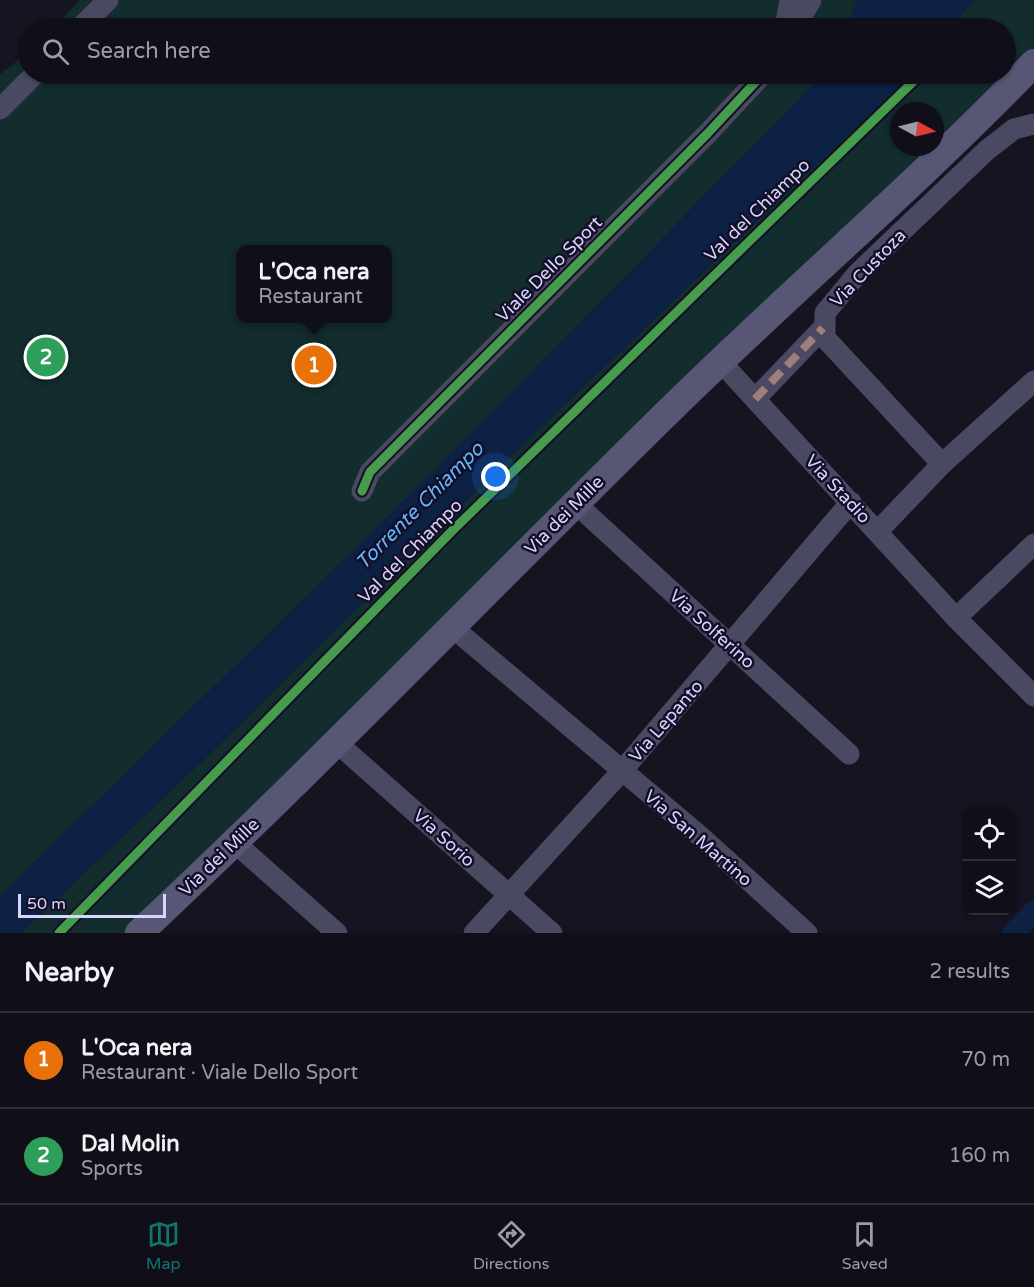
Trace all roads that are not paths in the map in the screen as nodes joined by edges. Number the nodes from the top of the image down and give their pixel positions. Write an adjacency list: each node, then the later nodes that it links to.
1 (108, 0): 4 (street)
2 (790, 0): 5 (street)
3 (811, 0): 6 (street)
4 (90, 18)
5 (787, 18)
6 (801, 18)
7 (1034, 63): 8 (main road, Via dei Mille)
8 (1016, 81)
9 (25, 84): 14 (street)
10 (754, 84): 21 (street, Viale Dello Sport)
11 (1013, 84): 13 (main road, Via dei Mille)
12 (1034, 89): 13 (main road, Via dei Mille)
13 (995, 102): 17 (main road, Via dei Mille)
14 (0, 109)
15 (1034, 124): 16 (street, Via Custoza)
16 (823, 328): 19 (street); 20 (street, Via Custoza)
17 (720, 361): 19 (street, Via Stadio); 23 (main road, Via dei Mille)
18 (1034, 381): 20 (street)
19 (755, 399): 22 (street, Via Stadio)
20 (942, 464): 24 (street)
21 (362, 491)
22 (851, 502): 24 (street, Via Stadio); 28 (street, Via Lepanto)
23 (575, 503): 27 (main road, Via dei Mille); 28 (street, Via Solferino)
24 (878, 531): 26 (street, Via Stadio)
25 (1034, 544): 26 (street)
26 (956, 618): 29 (street, Via Stadio)
27 (452, 627): 30 (main road, Via dei Mille); 32 (street, Via San Martino)
28 (731, 646): 31 (street, Via Solferino); 32 (street, Via Lepanto)
29 (1034, 696)
30 (336, 742): 33 (main road, Via dei Mille); 34 (street, Via Sorio)
31 (849, 754)
32 (621, 772): 34 (street, Via Lepanto); 39 (street, Via San Martino)
33 (236, 843): 35 (main road, Via dei Mille); 36 (street)
34 (508, 895): 37 (street, Via Lepanto); 38 (street, Via Sorio)
35 (138, 933)
36 (336, 933)
37 (474, 933)
38 (552, 933)
39 (807, 933)

